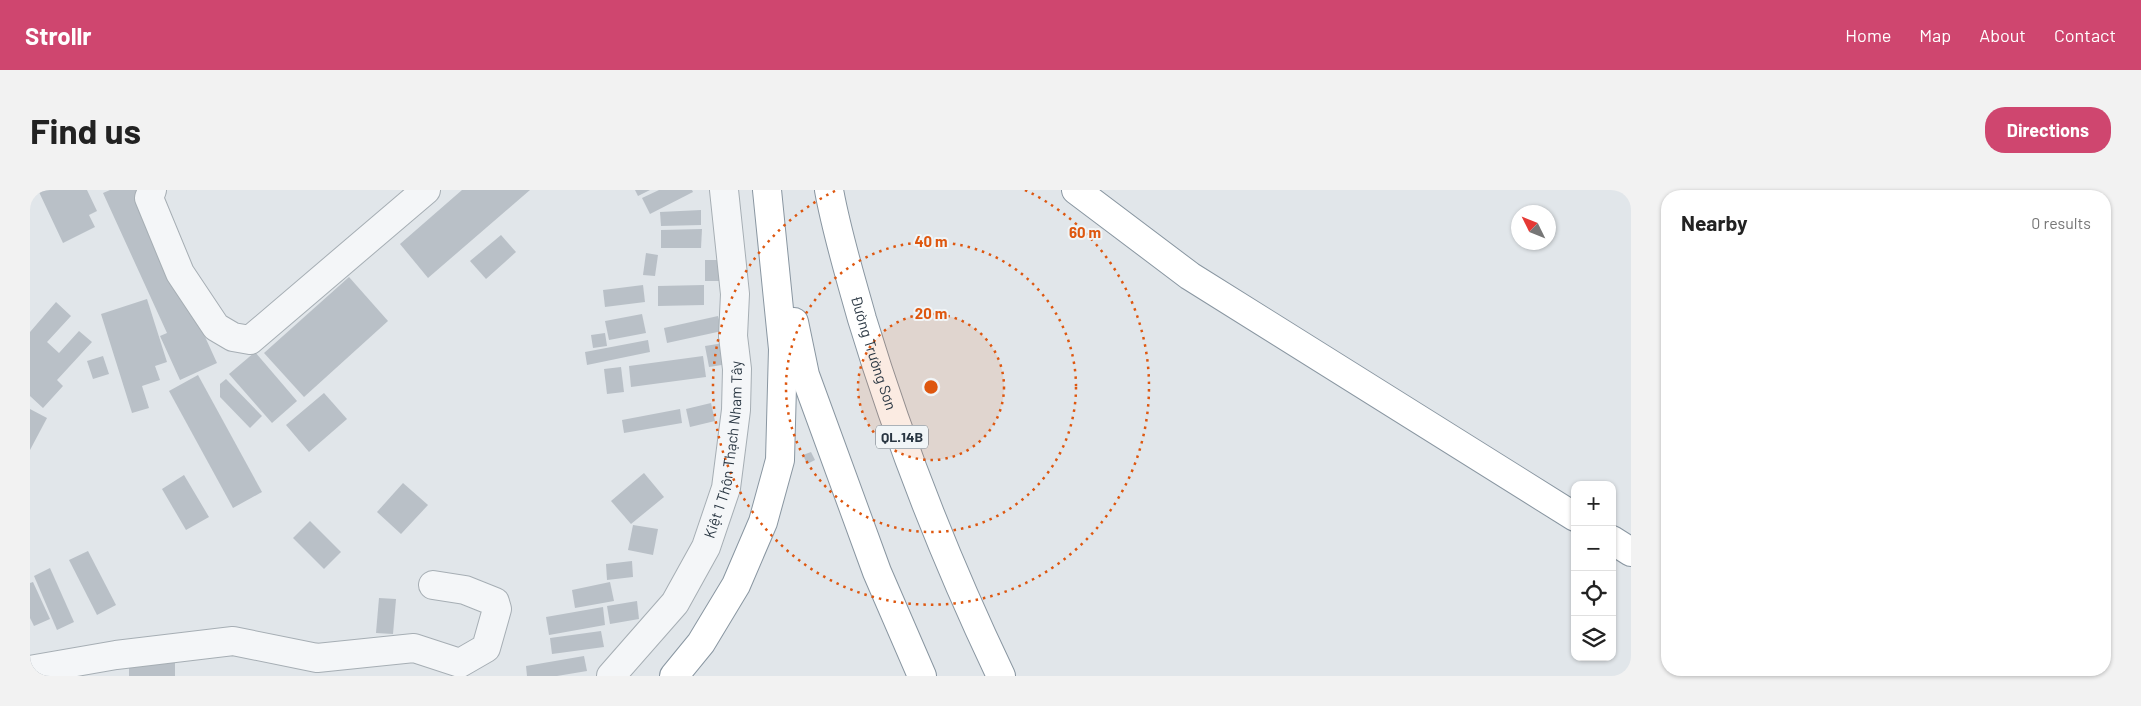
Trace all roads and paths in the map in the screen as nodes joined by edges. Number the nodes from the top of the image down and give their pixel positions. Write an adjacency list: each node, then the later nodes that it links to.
1 (152, 190): 2 (street)
2 (426, 190)
3 (724, 190): 15 (street, Kiệt 1 Thôn Thạch Nham Tây)
4 (769, 190): 16 (highway); 17 (highway)
5 (829, 190): 18 (highway, Đường Trường Sơn / QL.14B)
6 (1076, 190): 7 (highway)
7 (1571, 514)
8 (1616, 543): 9 (highway)
9 (1631, 552)
10 (433, 585): 13 (street)
11 (118, 666): 12 (street); 14 (street)
12 (314, 667): 13 (street)
13 (453, 668)
14 (30, 670)
15 (611, 676)
16 (674, 676)
17 (922, 676)
18 (1001, 676)

